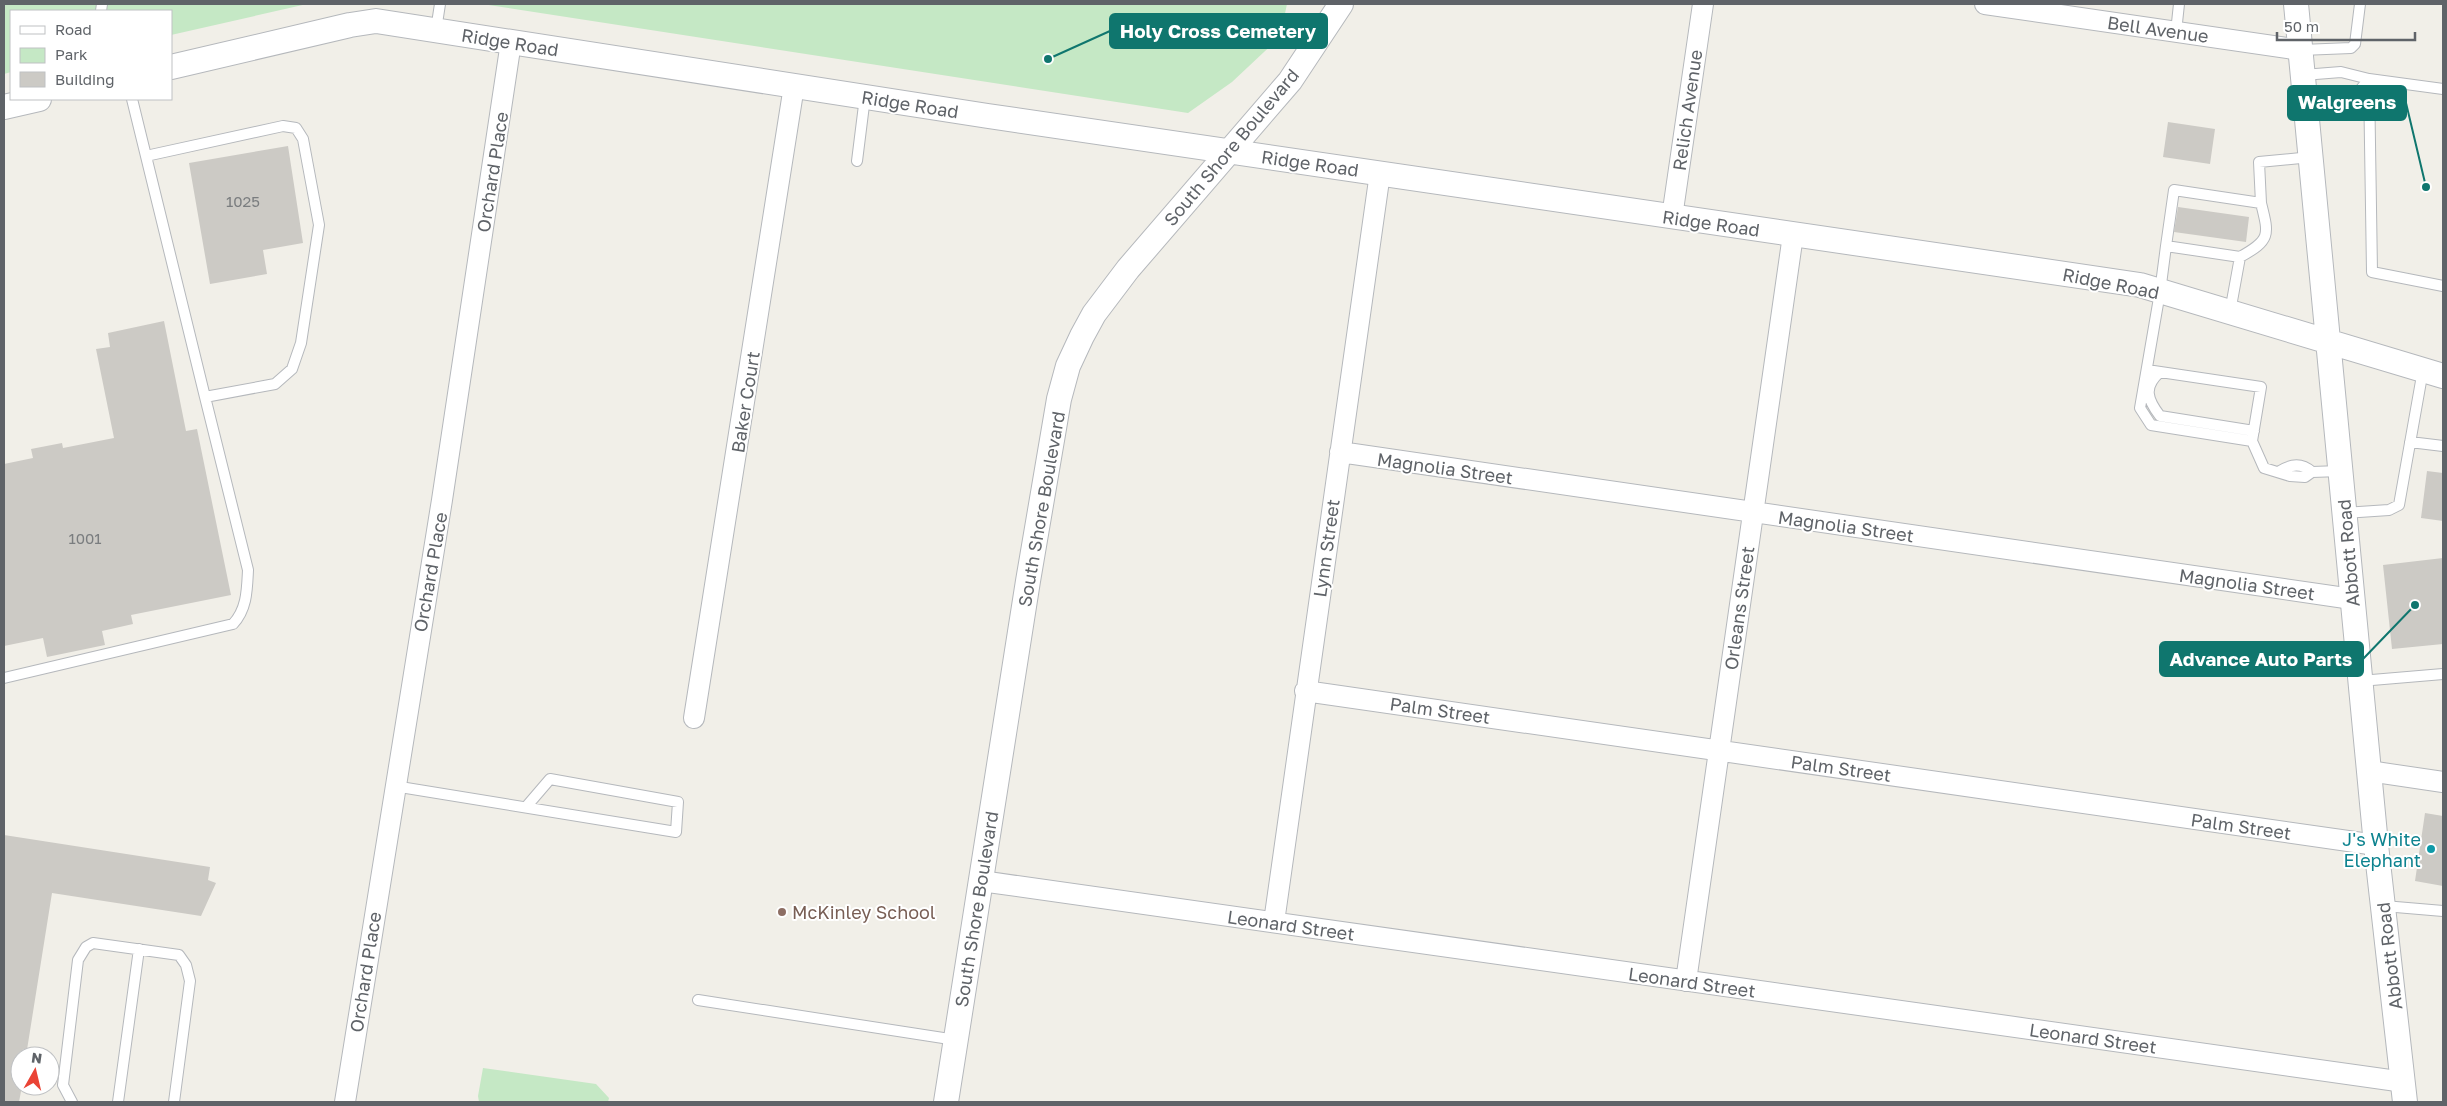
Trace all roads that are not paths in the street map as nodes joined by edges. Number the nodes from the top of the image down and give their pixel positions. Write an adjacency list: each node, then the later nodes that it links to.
1 (440, 4): 8 (lane)
2 (1342, 4): 22 (street, South Shore Boulevard)
3 (1703, 4): 28 (street, Relich Avenue)
4 (1985, 4): 9 (street, Bell Avenue)
5 (2179, 4): 9 (lane)
6 (2296, 4): 11 (street, Abbott Road)
7 (2360, 4): 11 (lane)
8 (436, 30): 10 (street, Ridge Road); 12 (street, Ridge Road)
9 (2176, 32): 11 (street, Bell Avenue)
10 (511, 42): 15 (street, Ridge Road); 56 (street, Orchard Place)
11 (2301, 50): 13 (street, Abbott Road)
12 (172, 67)
13 (2303, 75): 14 (lane); 21 (street, Abbott Road)
14 (2369, 79): 16 (lane); 21 (lane); 32 (lane)
15 (794, 86): 17 (street, Ridge Road); 52 (street, Baker Court)
16 (2443, 89)
17 (865, 97): 22 (street, Ridge Road); 25 (lane)
18 (35, 100): 20 (street)
19 (132, 100): 23 (lane)
20 (4, 107)
21 (2306, 108): 24 (street, Abbott Road)
22 (1229, 151): 26 (street, Ridge Road); 59 (street, South Shore Boulevard)
23 (146, 156): 39 (lane); 39 (lane)
24 (2311, 157): 27 (lane); 35 (street, Abbott Road)
25 (857, 161)
26 (1380, 173): 28 (street, Ridge Road); 43 (street, Lynn Street)
27 (2261, 203): 30 (lane); 31 (lane)
28 (1672, 217): 29 (street, Ridge Road)
29 (1793, 235): 33 (street, Ridge Road); 45 (street, Orleans Street)
30 (2166, 246): 31 (lane); 33 (lane)
31 (2240, 257): 34 (lane)
32 (2443, 286)
33 (2160, 292): 34 (street, Ridge Road); 36 (lane)
34 (2230, 312): 35 (street, Ridge Road)
35 (2328, 341): 38 (street, Ridge Road); 44 (street, Abbott Road)
36 (2146, 370): 37 (lane); 40 (lane)
37 (2160, 372): 40 (lane); 40 (lane)
38 (2433, 373): 41 (lane)
39 (205, 397): 49 (lane)
40 (2253, 436): 44 (lane)
41 (2410, 442): 42 (lane); 46 (lane)
42 (2443, 446)
43 (1340, 452): 45 (street, Magnolia Street); 51 (street, Lynn Street)
44 (2340, 471): 46 (street, Abbott Road)
45 (1752, 512): 47 (street, Magnolia Street); 53 (street, Orleans Street)
46 (2344, 513): 47 (street, Abbott Road)
47 (2352, 599): 50 (street, Abbott Road)
48 (2443, 674): 50 (lane)
49 (4, 678)
50 (2360, 681): 54 (street, Abbott Road)
51 (1305, 691): 53 (street, Palm Street); 62 (street, Lynn Street)
52 (694, 718)
53 (1718, 750): 58 (street, Palm Street); 64 (street, Orleans Street)
54 (2369, 771): 55 (street); 58 (street, Abbott Road)
55 (2443, 782)
56 (394, 786): 57 (lane); 71 (street, Orchard Place)
57 (526, 807): 57 (lane)
58 (2376, 845): 60 (street, Abbott Road)
59 (981, 881): 62 (street, Leonard Street); 66 (street, South Shore Boulevard)
60 (2384, 906): 61 (lane); 67 (street, Abbott Road)
61 (2443, 911)
62 (1274, 922): 64 (street, Leonard Street)
63 (138, 949): 68 (lane); 69 (lane); 70 (lane)
64 (1686, 981): 67 (street, Leonard Street)
65 (698, 1000): 66 (lane)
66 (956, 1040): 72 (street, South Shore Boulevard)
67 (2404, 1092)
68 (72, 1102)
69 (118, 1102)
70 (174, 1102)
71 (345, 1102)
72 (946, 1102)

